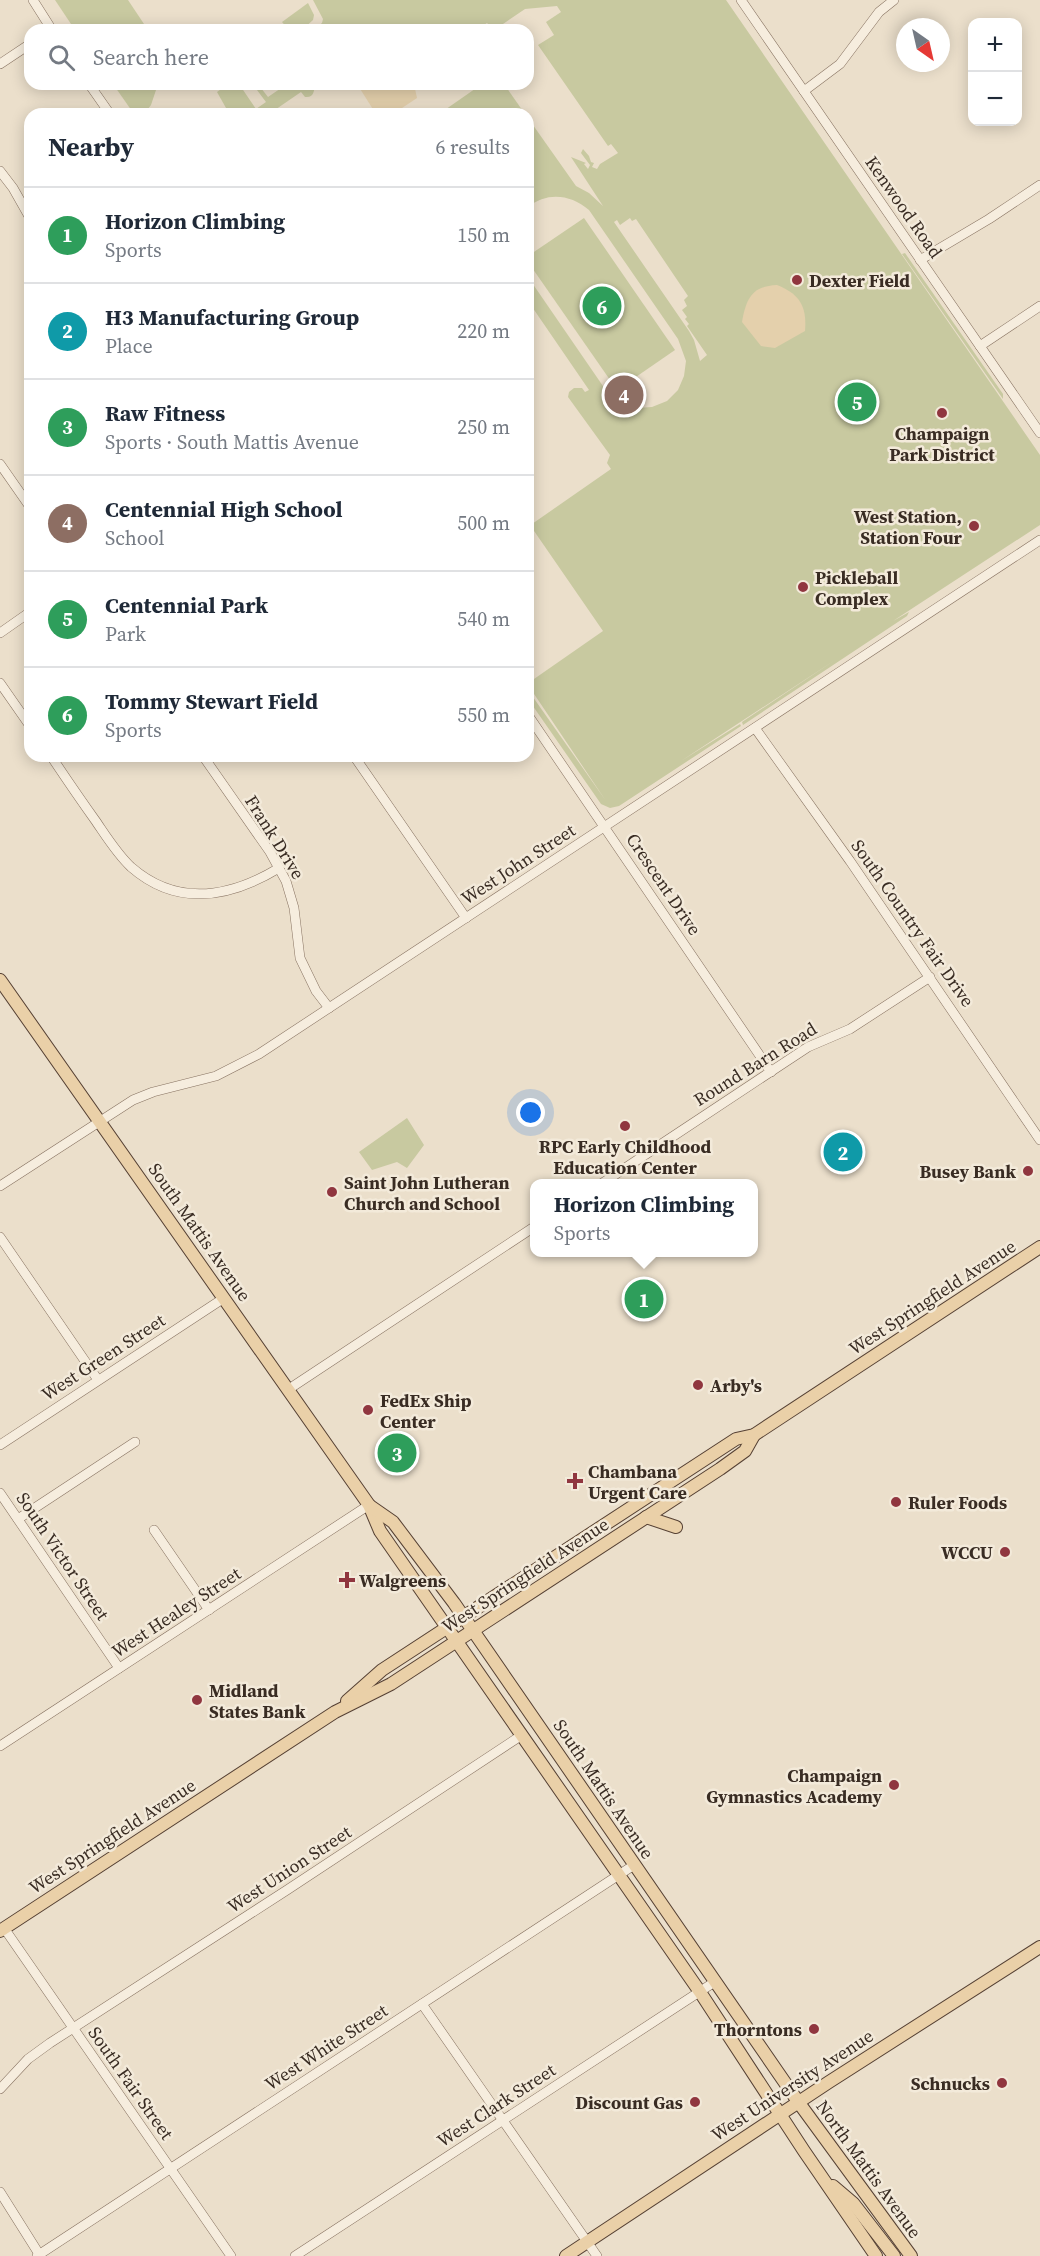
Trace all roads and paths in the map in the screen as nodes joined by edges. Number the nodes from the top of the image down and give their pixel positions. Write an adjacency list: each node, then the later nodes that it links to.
1 (33, 0): 4 (street)
2 (741, 0): 8 (street, Kenwood Road)
3 (894, 0): 8 (street)
4 (47, 24)
5 (24, 48): 6 (street)
6 (0, 64)
7 (93, 90): 9 (street)
8 (804, 91): 13 (street, Kenwood Road)
9 (106, 108)
10 (0, 171): 12 (street)
11 (1040, 185): 13 (street)
12 (24, 207)
13 (920, 260): 15 (street, Kenwood Road)
14 (1040, 306): 15 (street)
15 (980, 346): 16 (street, Kenwood Road)
16 (1040, 433)
17 (0, 464): 18 (street)
18 (24, 498)
19 (1040, 540): 25 (street, West John Street)
20 (24, 616): 21 (street)
21 (0, 633)
22 (0, 683): 23 (street)
23 (24, 717)
24 (534, 724): 29 (street, Crescent Drive)
25 (755, 728): 29 (street, West John Street); 32 (street, South Country Fair Drive)
26 (55, 762): 30 (street)
27 (207, 762): 30 (street, Frank Drive)
28 (358, 762): 31 (street)
29 (605, 826): 31 (street, West John Street); 35 (street, Crescent Drive)
30 (279, 868): 34 (street, Frank Drive)
31 (466, 918): 34 (street, West John Street)
32 (930, 977): 35 (street, Round Barn Road); 37 (street, South Country Fair Drive)
33 (0, 980): 36 (main road, South Mattis Avenue)
34 (328, 1008): 36 (street, West John Street)
35 (771, 1072): 38 (street, Round Barn Road)
36 (99, 1122): 39 (street, West John Street); 43 (main road, South Mattis Avenue)
37 (1040, 1140)
38 (609, 1179)
39 (0, 1186)
40 (530, 1230): 45 (street)
41 (0, 1237): 44 (street)
42 (1040, 1247): 46 (main road, West Springfield Avenue)
43 (224, 1298): 44 (street, West Green Street); 45 (main road, South Mattis Avenue)
44 (98, 1380): 48 (street, West Green Street)
45 (289, 1389): 50 (main road, South Mattis Avenue)
46 (754, 1435): 51 (main road, West Springfield Avenue); 56 (main road, West Springfield Avenue)
47 (135, 1442): 52 (street)
48 (0, 1445)
49 (0, 1493): 52 (street, South Victor Street)
50 (369, 1505): 55 (street, West Healey Street); 56 (main road, South Mattis Avenue); 57 (main road, South Mattis Avenue)
51 (646, 1517): 53 (main road); 58 (main road, West Springfield Avenue)
52 (18, 1519): 60 (street, South Victor Street)
53 (676, 1527)
54 (154, 1530): 55 (street)
55 (208, 1610): 60 (street, West Healey Street)
56 (463, 1616): 57 (main road, West Springfield Avenue); 58 (main road, South Mattis Avenue)
57 (446, 1627): 59 (main road, South Mattis Avenue); 61 (main road, West Springfield Avenue)
58 (473, 1630): 59 (main road, West Springfield Avenue); 64 (main road, South Mattis Avenue)
59 (456, 1641): 61 (main road, West Springfield Avenue); 62 (main road, South Mattis Avenue)
60 (119, 1668): 63 (street, West Healey Street)
61 (334, 1712): 66 (main road, West Springfield Avenue)
62 (522, 1735): 65 (main road, South Mattis Avenue); 71 (street, West Union Street)
63 (0, 1746)
64 (633, 1865): 65 (street, West White Street); 68 (main road, South Mattis Avenue)
65 (618, 1875): 69 (main road, South Mattis Avenue); 70 (street, West White Street)
66 (2, 1929): 71 (street, South Fair Street)
67 (1040, 1947): 73 (main road, West University Avenue)
68 (716, 1981): 69 (street, West Clark Street); 73 (main road, South Mattis Avenue)
69 (699, 1992): 74 (main road, South Mattis Avenue); 75 (street, West Clark Street)
70 (422, 2004): 75 (street); 76 (street, West White Street)
71 (73, 2029): 72 (street, West Union Street); 76 (street, South Fair Street)
72 (0, 2089)
73 (799, 2103): 74 (main road, West University Avenue); 87 (main road, North Mattis Avenue)
74 (781, 2114): 77 (main road); 79 (main road, West University Avenue)
75 (503, 2120): 79 (street); 83 (street, West Clark Street)
76 (170, 2168): 81 (street, West White Street); 82 (street, South Fair Street)
77 (820, 2175): 80 (main road); 86 (main road)
78 (0, 2192): 81 (street)
79 (587, 2242): 84 (main road, West University Avenue); 85 (street)
80 (871, 2254)
81 (38, 2255)
82 (231, 2256)
83 (295, 2256)
84 (566, 2256)
85 (597, 2256)
86 (894, 2256)
87 (911, 2256)

